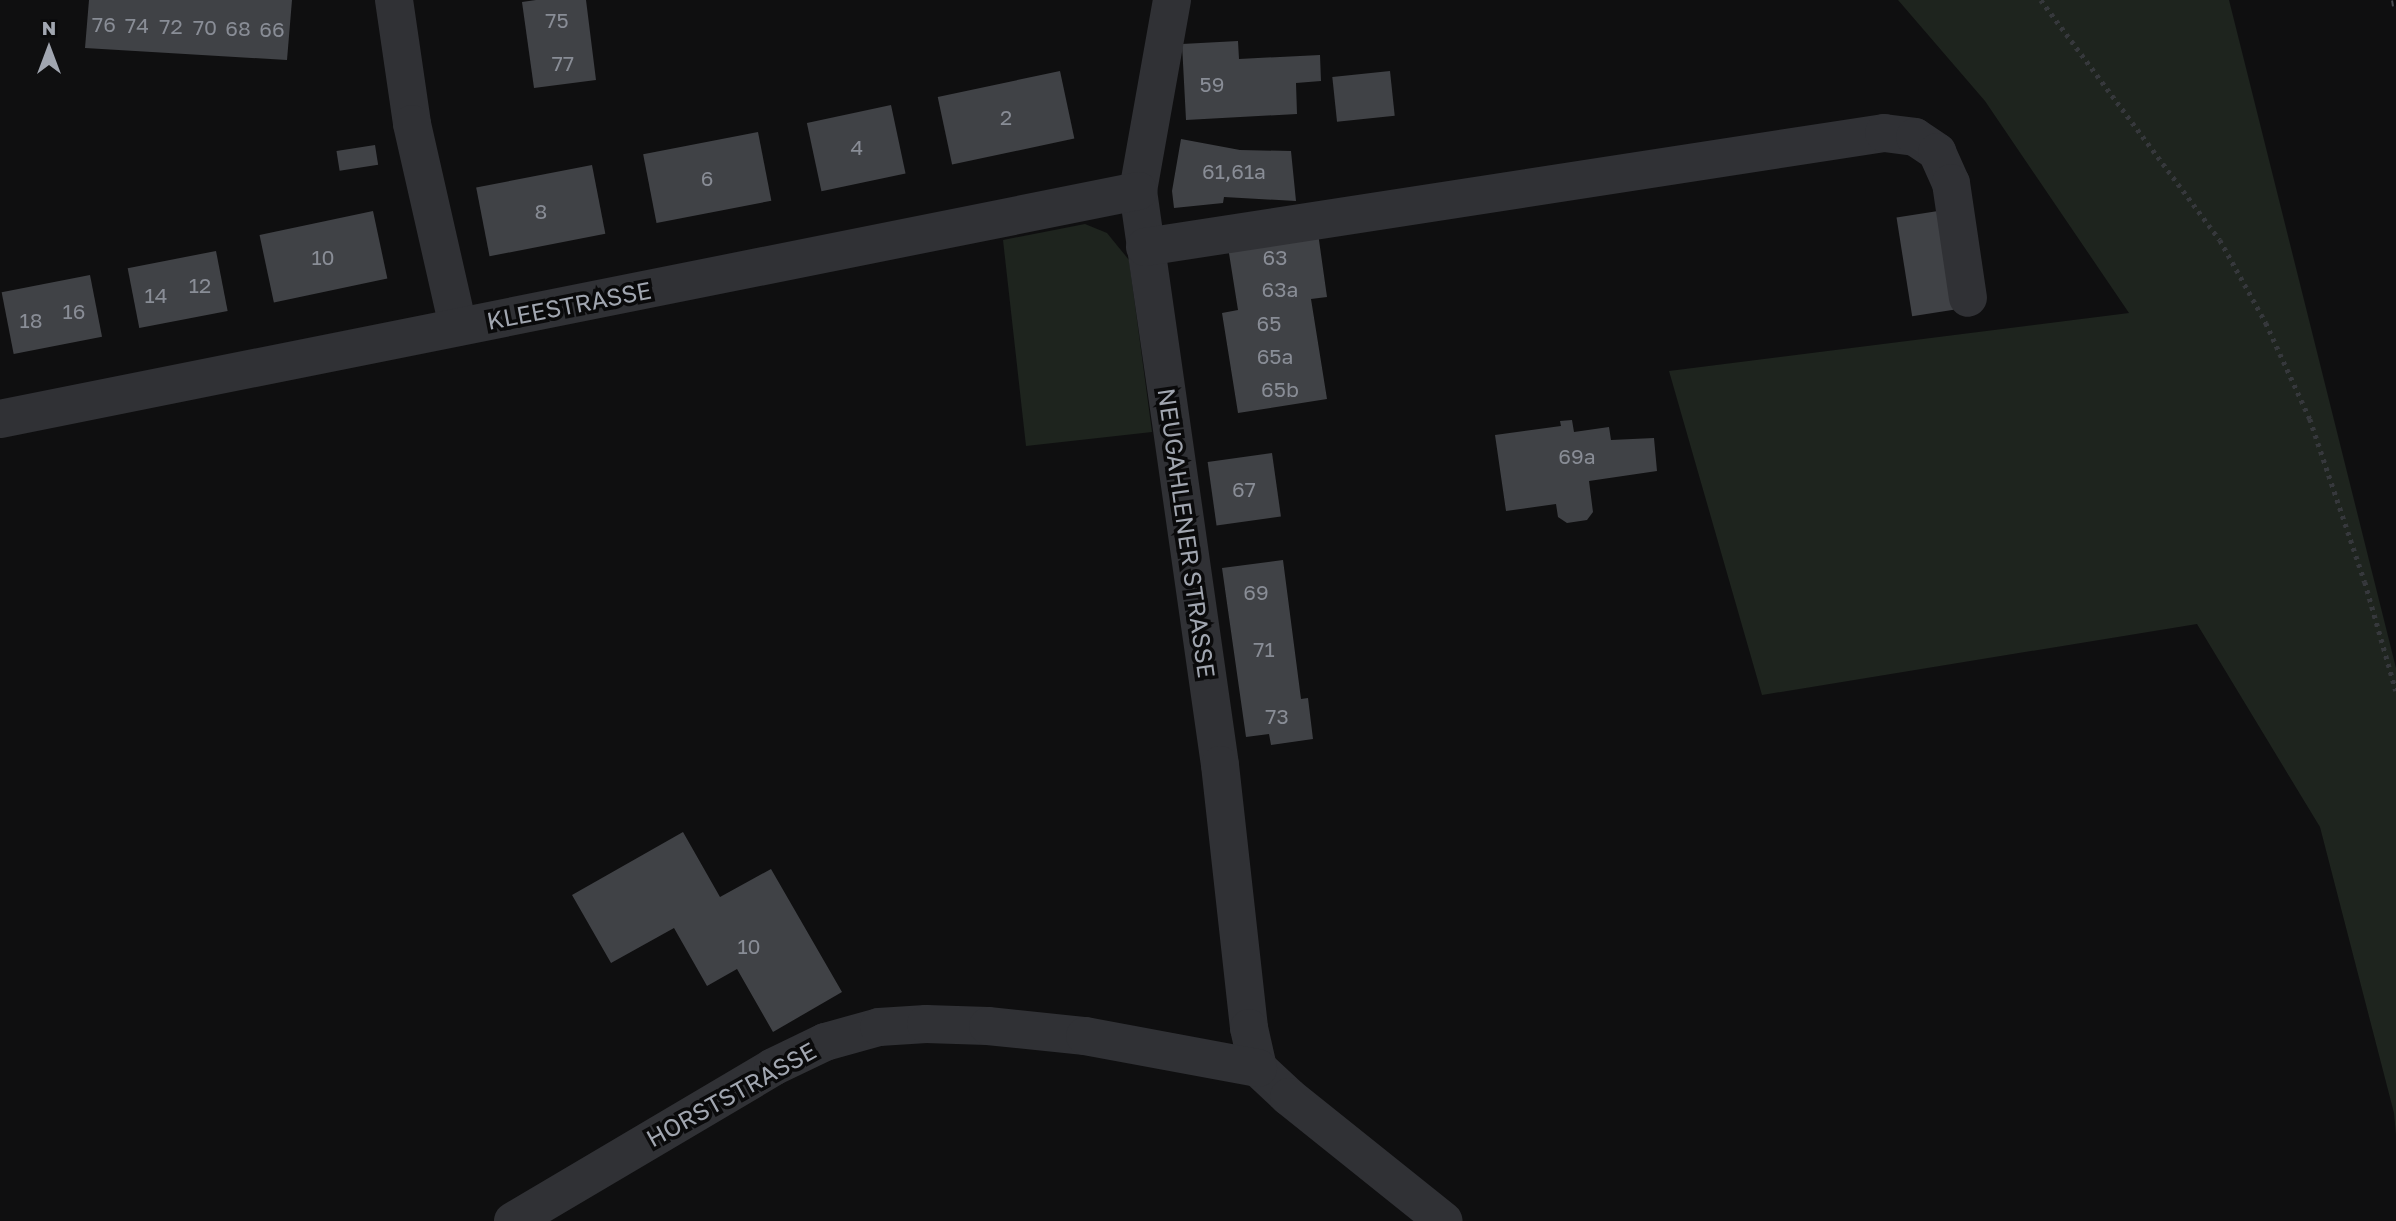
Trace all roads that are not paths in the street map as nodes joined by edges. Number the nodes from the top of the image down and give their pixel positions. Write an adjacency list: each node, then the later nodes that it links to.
1 (394, 0): 6 (street)
2 (1172, 0): 3 (street, NEUGAHLENER STRASSE)
3 (1138, 191): 4 (street, NEUGAHLENER STRASSE); 6 (street, KLEESTRASSE)
4 (1146, 247): 5 (street); 8 (street, NEUGAHLENER STRASSE)
5 (1968, 298)
6 (458, 327): 7 (street, KLEESTRASSE)
7 (0, 419)
8 (1258, 1068): 9 (street, HORSTSTRASSE); 10 (street)
9 (513, 1221)
10 (1444, 1221)

